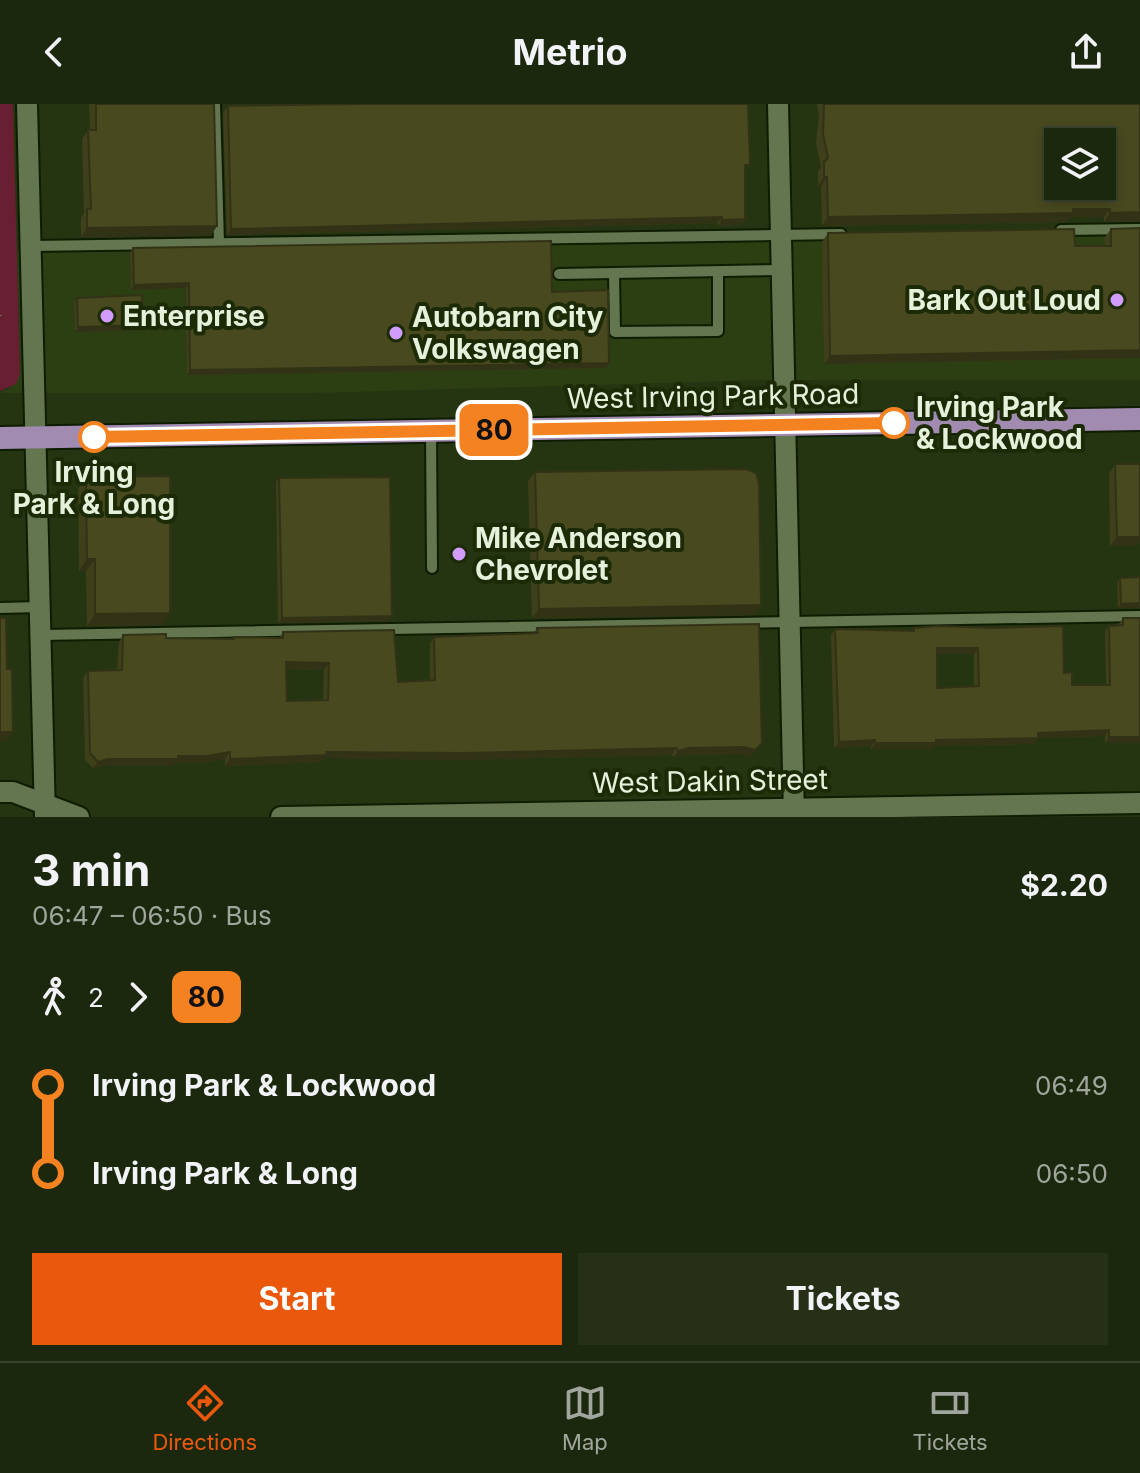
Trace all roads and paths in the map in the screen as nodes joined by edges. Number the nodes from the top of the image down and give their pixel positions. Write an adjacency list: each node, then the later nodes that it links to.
1 (27, 104): 9 (street)
2 (215, 104): 8 (lane)
3 (778, 104): 6 (street)
4 (1140, 229): 5 (lane)
5 (1047, 230)
6 (781, 234): 7 (lane); 8 (lane); 10 (street)
7 (846, 234)
8 (219, 243): 9 (lane)
9 (31, 246): 18 (street)
10 (781, 270): 11 (lane); 15 (street)
11 (718, 272): 12 (lane); 12 (lane)
12 (614, 273): 13 (lane)
13 (559, 274)
14 (1140, 419): 15 (main road, West Irving Park Road)
15 (785, 425): 16 (main road, West Irving Park Road); 23 (street)
16 (431, 431): 18 (main road, West Irving Park Road); 19 (lane)
17 (0, 438): 18 (main road, West Irving Park Road)
18 (36, 438): 20 (street)
19 (432, 568)
20 (40, 607): 21 (lane); 24 (street)
21 (0, 608)
22 (1140, 616): 23 (lane)
23 (790, 623): 24 (lane); 28 (street)
24 (41, 635): 27 (street)
25 (0, 792): 27 (street)
26 (1140, 803): 28 (street, West Dakin Street)
27 (45, 810): 29 (street)
28 (794, 812): 30 (street, West Dakin Street)
29 (79, 817)
30 (281, 817)

